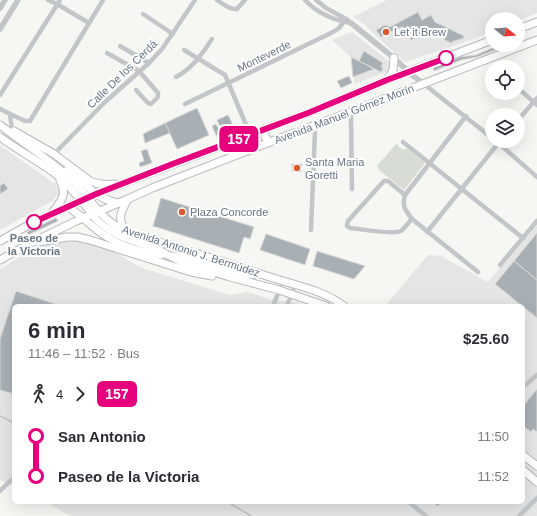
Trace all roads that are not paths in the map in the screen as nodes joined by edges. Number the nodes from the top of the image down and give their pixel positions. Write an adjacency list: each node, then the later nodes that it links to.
1 (5, 0): 11 (street)
2 (18, 0): 18 (street)
3 (48, 0): 10 (street)
4 (104, 0): 15 (street)
5 (196, 0): 19 (street, Calle De los Cerdá)
6 (217, 0): 7 (street)
7 (245, 0)
8 (305, 0): 13 (street)
9 (316, 0): 13 (street)
10 (59, 2): 15 (street); 37 (street)
11 (0, 8)
12 (142, 14): 19 (street)
13 (345, 20): 16 (street); 33 (street, Monteverde)
14 (537, 22): 17 (main road)
15 (89, 23): 43 (street)
16 (351, 24): 26 (street)
17 (525, 26)
18 (0, 27)
19 (173, 34): 28 (street, Calle De los Cerdá)
20 (212, 39): 27 (street)
21 (537, 40): 34 (main road, Avenida Manuel Gómez Morín)
22 (485, 43): 30 (main road, Avenida Manuel Gómez Morín)
23 (120, 46): 28 (street)
24 (184, 50): 27 (street)
25 (107, 53): 29 (street)
26 (394, 58): 30 (street); 32 (main road)
27 (199, 59): 31 (street); 33 (street)
28 (149, 63): 29 (street, Calle De los Cerdá)
29 (139, 71): 35 (street); 59 (street, Calle De los Cerdá)
30 (408, 72): 32 (main road, Avenida Manuel Gómez Morín); 34 (street)
31 (176, 77)
32 (387, 80): 49 (main road, Avenida Manuel Gómez Morín)
33 (229, 83): 39 (street, Monteverde); 51 (street)
34 (424, 84): 41 (main road, Avenida Manuel Gómez Morín); 44 (street)
35 (136, 90)
36 (525, 93): 38 (street)
37 (0, 95)
38 (536, 102): 42 (street)
39 (185, 104)
40 (0, 109): 43 (street)
41 (350, 112): 47 (main road, Avenida Manuel Gómez Morín); 65 (street)
42 (525, 113)
43 (10, 115): 48 (street)
44 (466, 116): 50 (street); 60 (street)
45 (0, 120): 48 (main road)
46 (0, 125): 53 (main road, Avenida Antonio J. Bermúdez)
47 (314, 126): 54 (main road, Avenida Manuel Gómez Morín); 78 (street)
48 (12, 129): 59 (main road)
49 (265, 129): 51 (main road, Avenida Manuel Gómez Morín); 54 (main road)
50 (485, 132)
51 (250, 134): 58 (main road); 63 (main road, Avenida Manuel Gómez Morín)
52 (0, 136): 53 (main road); 61 (main road)
53 (22, 142): 66 (main road); 68 (main road, Avenida Antonio J. Bermúdez)
54 (270, 142): 58 (main road, Avenida Manuel Gómez Morín)
55 (403, 142): 60 (street)
56 (493, 148): 64 (street)
57 (505, 148): 62 (street)
58 (248, 151): 69 (main road, Avenida Manuel Gómez Morín)
59 (54, 154): 63 (main road)
60 (429, 163): 64 (street); 67 (street)
61 (56, 175): 70 (main road); 74 (main road)
62 (537, 177)
63 (130, 181): 66 (main road, Avenida Manuel Gómez Morín)
64 (461, 188): 80 (street); 81 (street)
65 (352, 189)
66 (96, 194): 68 (main road, Avenida Manuel Gómez Morín); 71 (main road)
67 (405, 195): 76 (street); 76 (street)
68 (88, 198): 70 (main road, Avenida Manuel Gómez Morín); 73 (main road, Avenida Antonio J. Bermúdez)
69 (128, 199): 71 (main road, Avenida Manuel Gómez Morín); 79 (main road)
70 (81, 201): 72 (main road, Avenida Manuel Gómez Morín); 73 (main road)
71 (118, 203): 73 (main road, Avenida Manuel Gómez Morín)
72 (67, 207): 74 (main road, Avenida Manuel Gómez Morín); 75 (main road)
73 (95, 212): 75 (main road, Avenida Manuel Gómez Morín); 79 (main road, Avenida Antonio J. Bermúdez); 84 (main road)
74 (52, 214): 82 (main road, Avenida Manuel Gómez Morín)
75 (84, 218): 83 (main road, Avenida Manuel Gómez Morín); 84 (main road)
76 (412, 220): 80 (street)
77 (537, 221): 81 (street)
78 (311, 230)
79 (125, 231): 88 (main road, Avenida Antonio J. Bermúdez)
80 (427, 232): 87 (street)
81 (522, 238): 86 (street)
82 (0, 241)
83 (29, 244): 85 (main road, Avenida Manuel Gómez Morín); 89 (main road)
84 (170, 256): 88 (main road); 89 (main road)
85 (1, 258)
86 (500, 265)
87 (478, 272)
88 (261, 274): 90 (main road, Avenida Antonio J. Bermúdez)
89 (230, 277): 92 (main road)
90 (283, 281): 91 (main road, Avenida Antonio J. Bermúdez); 92 (street)
91 (294, 285): 93 (street); 97 (main road, Avenida Antonio J. Bermúdez)
92 (280, 290): 93 (main road); 94 (street)
93 (292, 294): 95 (street); 96 (main road)
94 (274, 304)
95 (288, 304)
96 (320, 304)
97 (341, 304)
98 (537, 375): 99 (street)
99 (525, 386)
100 (525, 457): 101 (main road)
101 (537, 466)
102 (525, 472): 104 (main road)
103 (12, 480): 105 (street)
104 (537, 482)
105 (2, 485): 106 (street)
106 (0, 491)
107 (537, 498): 110 (street)
108 (411, 504): 109 (street)
109 (426, 516)
110 (519, 516)

